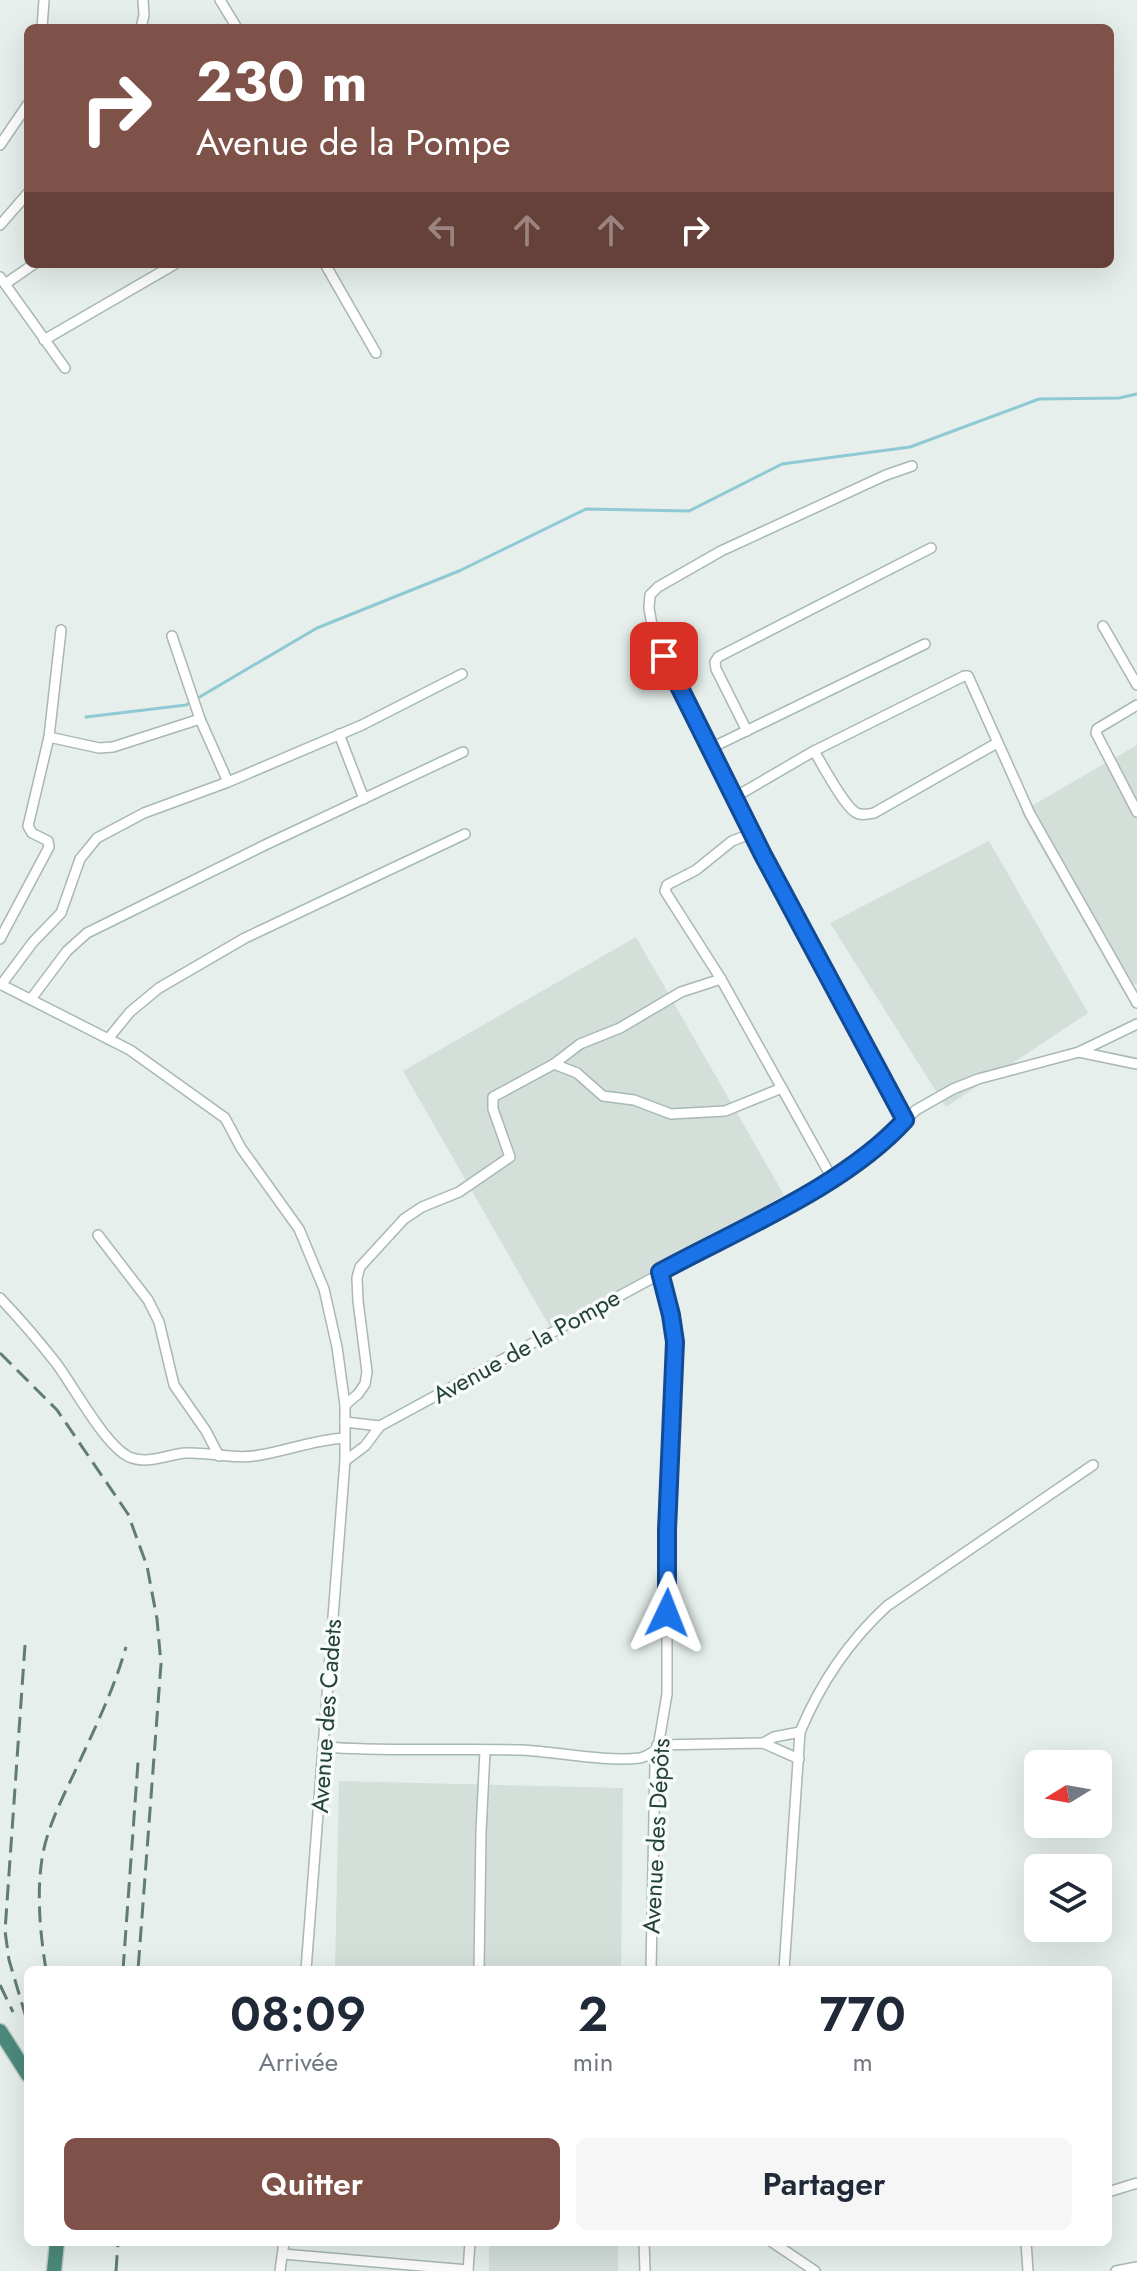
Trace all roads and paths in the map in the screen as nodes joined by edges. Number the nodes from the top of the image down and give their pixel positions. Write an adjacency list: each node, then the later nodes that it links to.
1 (44, 0): 4 (street)
2 (143, 0): 5 (street)
3 (220, 0): 6 (street)
4 (42, 24)
5 (142, 24)
6 (235, 24)
7 (24, 110): 8 (street)
8 (0, 145)
9 (24, 198): 10 (street)
10 (0, 225)
11 (26, 268): 14 (street)
12 (168, 268): 15 (street)
13 (327, 268): 16 (street)
14 (2, 280): 15 (street)
15 (44, 340): 17 (street)
16 (376, 353)
17 (65, 368)
18 (912, 466): 32 (street)
19 (931, 548): 28 (street)
20 (1103, 626): 25 (street)
21 (61, 630): 30 (street)
22 (172, 636): 27 (street)
23 (925, 644): 28 (street)
24 (462, 674): 29 (street)
25 (1137, 685)
26 (1137, 705): 38 (street)
27 (200, 719): 30 (street); 35 (street)
28 (747, 731): 32 (street)
29 (339, 734): 35 (street); 37 (street)
30 (49, 737): 41 (street)
31 (997, 743): 33 (street); 33 (street); 45 (street)
32 (709, 749): 36 (street)
33 (814, 751): 36 (street)
34 (463, 752): 37 (street)
35 (228, 782): 43 (street)
36 (735, 797): 39 (street)
37 (364, 799): 44 (street)
38 (1137, 812)
39 (753, 833): 42 (street); 52 (street)
40 (465, 834): 47 (street)
41 (0, 939)
42 (721, 979): 49 (street); 51 (street)
43 (1, 984): 44 (street, Avenue des Cadets)
44 (31, 999): 47 (street, Avenue des Cadets)
45 (1137, 1003)
46 (1137, 1024): 48 (street, Avenue de la Pompe)
47 (108, 1039): 57 (street, Avenue des Cadets)
48 (1079, 1052): 50 (street); 52 (street, Avenue de la Pompe)
49 (554, 1064): 51 (street); 57 (street)
50 (1137, 1064)
51 (782, 1088): 53 (street)
52 (905, 1120): 53 (street, Avenue de la Pompe)
53 (833, 1180): 55 (street, Avenue de la Pompe)
54 (98, 1235): 61 (street)
55 (660, 1272): 59 (street, Avenue de la Pompe); 67 (street, Avenue des Dépôts)
56 (0, 1298): 61 (street)
57 (345, 1405): 58 (street, Avenue des Cadets)
58 (345, 1422): 59 (street); 60 (street, Avenue des Cadets)
59 (380, 1426): 62 (street, Avenue de la Pompe)
60 (344, 1438): 61 (street); 62 (street, Avenue des Cadets)
61 (219, 1456)
62 (345, 1461): 66 (street, Avenue des Cadets)
63 (1093, 1465): 64 (street)
64 (800, 1732): 65 (street); 70 (street)
65 (763, 1743): 67 (street); 70 (street)
66 (324, 1747): 68 (street); 72 (street, Avenue des Cadets)
67 (657, 1747): 69 (street); 71 (street, Avenue des Dépôts)
68 (485, 1751): 69 (street); 73 (street)
69 (643, 1758): 71 (street)
70 (799, 1759): 75 (street)
71 (655, 1765): 74 (street, Avenue des Dépôts)
72 (306, 1966)
73 (479, 1966)
74 (651, 1966)
75 (784, 1966)
76 (0, 2031): 77 (highway)
77 (24, 2069)
78 (1137, 2183): 79 (street)
79 (1112, 2191)
80 (57, 2246): 89 (highway)
81 (284, 2246): 86 (street)
82 (470, 2246): 88 (street)
83 (644, 2246): 91 (street)
84 (778, 2246): 92 (street)
85 (1026, 2246): 93 (street)
86 (283, 2254): 88 (street); 90 (street)
87 (1137, 2267): 94 (street)
88 (468, 2270)
89 (54, 2271)
90 (280, 2271)
91 (645, 2271)
92 (815, 2271)
93 (1028, 2271)
94 (1116, 2271)

